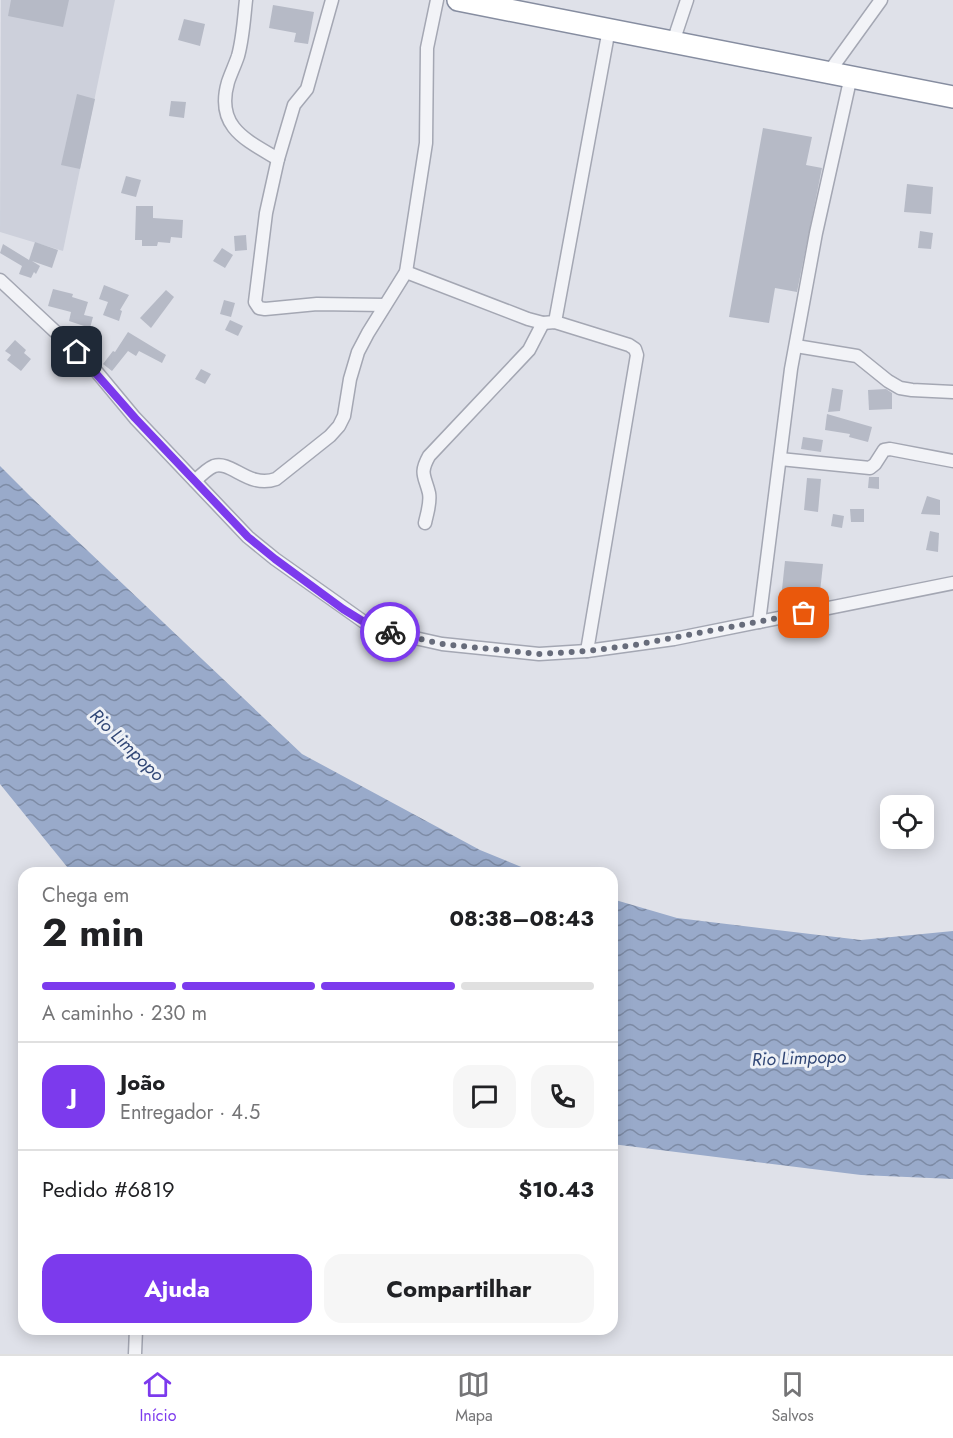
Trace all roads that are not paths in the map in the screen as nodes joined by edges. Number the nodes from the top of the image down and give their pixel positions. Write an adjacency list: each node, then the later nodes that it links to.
1 (246, 0): 12 (street)
2 (332, 0): 12 (street)
3 (437, 0): 13 (street)
4 (458, 0): 7 (highway)
5 (687, 0): 8 (street)
6 (881, 0): 9 (street)
7 (609, 29): 8 (highway); 16 (street)
8 (673, 42): 9 (highway)
9 (829, 72): 10 (highway)
10 (851, 76): 11 (highway); 17 (street)
11 (953, 97)
12 (278, 159): 15 (street)
13 (406, 272): 15 (street); 16 (street)
14 (0, 280): 21 (street)
15 (385, 305): 21 (street)
16 (549, 322): 22 (street); 25 (street)
17 (795, 346): 18 (street); 19 (street)
18 (953, 392)
19 (780, 459): 20 (street); 24 (street)
20 (953, 461)
21 (195, 480): 25 (street)
22 (425, 523)
23 (953, 583): 24 (street)
24 (759, 622): 25 (street)
25 (587, 651)
26 (136, 1335): 27 (street)
27 (135, 1354)

